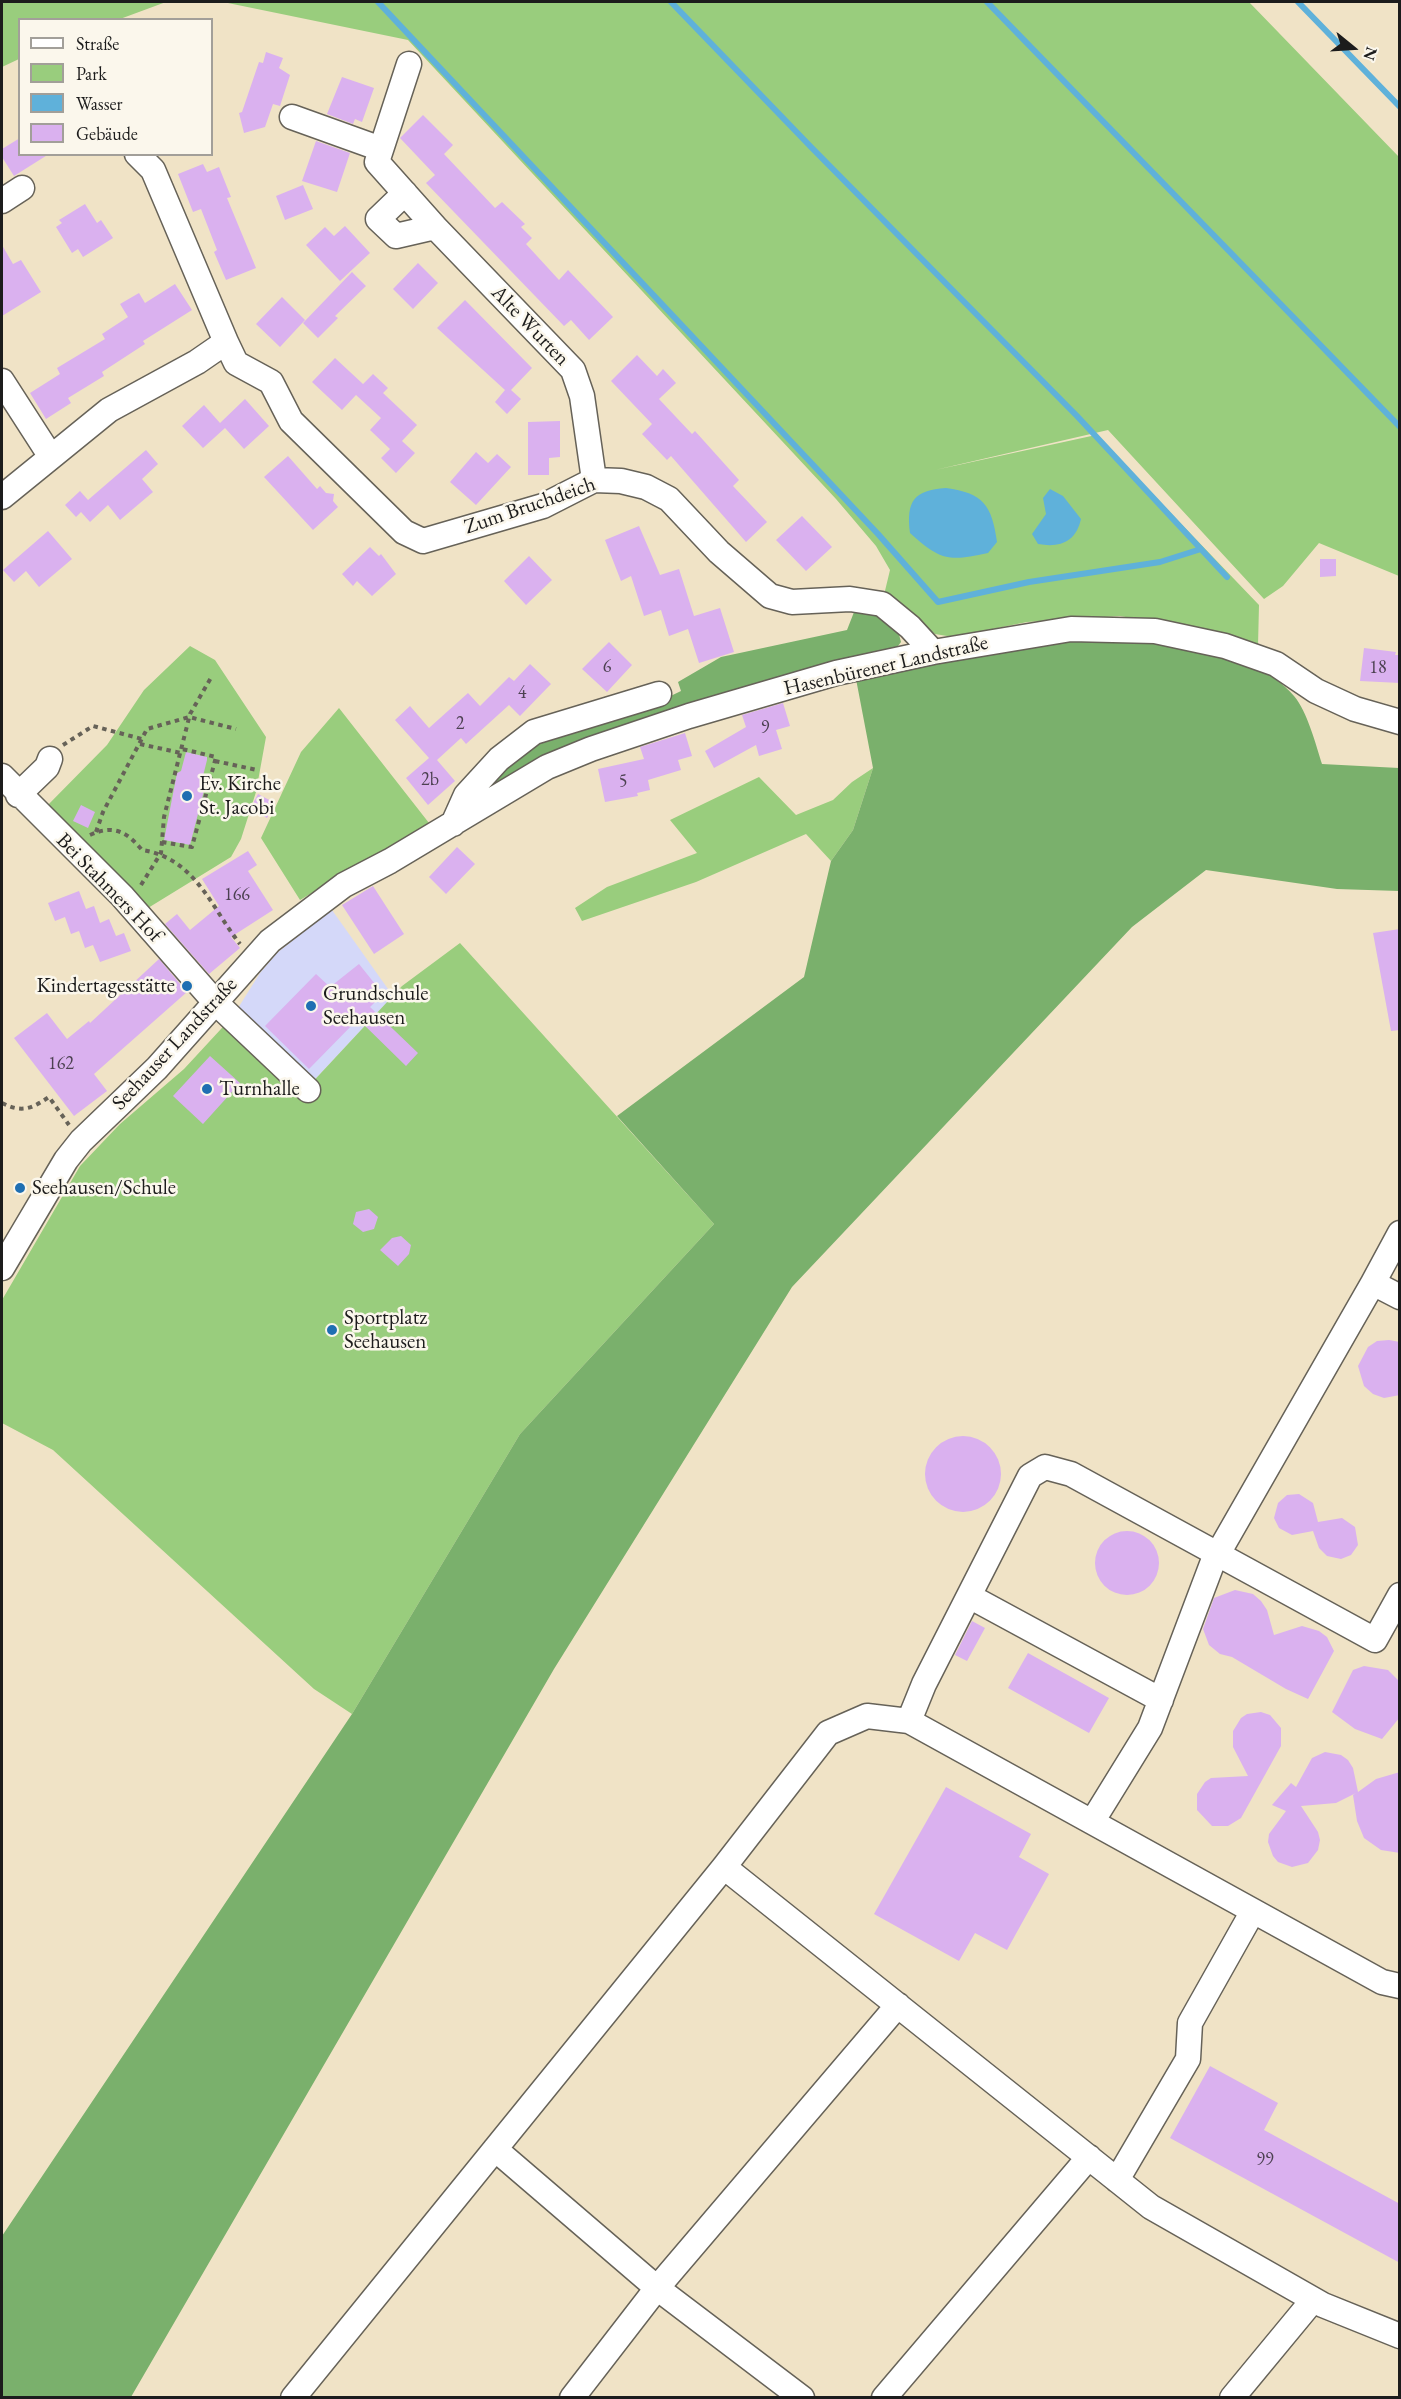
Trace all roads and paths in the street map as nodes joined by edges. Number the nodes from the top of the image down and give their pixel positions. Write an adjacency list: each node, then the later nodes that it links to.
1 (409, 64): 3 (street)
2 (292, 117): 3 (street)
3 (381, 149): 6 (street, Alte Wurten)
4 (138, 156): 9 (street, Zum Bruchdeich)
5 (22, 188): 7 (street)
6 (405, 193): 8 (street, Alte Wurten); 8 (street)
7 (2, 201)
8 (435, 226): 12 (street, Alte Wurten)
9 (226, 342): 11 (street); 12 (street, Zum Bruchdeich)
10 (2, 381): 11 (street)
11 (51, 457): 13 (street)
12 (594, 480): 14 (street, Zum Bruchdeich)
13 (2, 497)
14 (933, 652): 18 (street, Hasenbürener Landstraße); 27 (street, Hasenbürener Landstraße)
15 (212, 676): 17 (path)
16 (659, 694): 27 (street)
17 (189, 717): 19 (path); 20 (path); 21 (path)
18 (1400, 722)
19 (236, 729)
20 (141, 742): 21 (path); 22 (path); 28 (path)
21 (182, 751): 23 (path); 29 (path)
22 (50, 759): 26 (street)
23 (215, 761): 24 (path); 29 (path)
24 (257, 770)
25 (2, 776): 26 (street, Bei Stahmers Hof)
26 (18, 795): 30 (street, Bei Stahmers Hof)
27 (453, 824): 32 (street, Hasenbürener Landstraße)
28 (96, 832): 30 (path); 31 (path)
29 (162, 842): 31 (path)
30 (69, 845): 33 (street, Bei Stahmers Hof)
31 (161, 853): 33 (path); 34 (path)
32 (390, 861): 34 (street, Seehauser Landstraße)
33 (128, 903): 35 (street, Bei Stahmers Hof)
34 (252, 959): 35 (street, Seehauser Landstraße)
35 (214, 1002): 36 (street, Bei Stahmers Hof); 38 (street, Seehauser Landstraße)
36 (308, 1090)
37 (2, 1103): 38 (path)
38 (81, 1141): 40 (street, Seehauser Landstraße)
39 (1400, 1233): 41 (street)
40 (2, 1268)
41 (1372, 1283): 42 (street); 43 (street)
42 (1400, 1297)
43 (1217, 1556): 44 (street); 45 (street); 46 (street)
44 (1400, 1595)
45 (969, 1596): 46 (street); 47 (street)
46 (1161, 1701): 48 (street)
47 (909, 1721): 48 (street); 49 (street)
48 (1092, 1822): 50 (street)
49 (724, 1868): 52 (street); 53 (street)
50 (1253, 1911): 51 (street); 55 (street)
51 (1400, 1986)
52 (898, 2005): 54 (street); 56 (street)
53 (495, 2149): 56 (street); 59 (street)
54 (1089, 2157): 55 (street); 62 (street)
55 (1117, 2180): 57 (street)
56 (657, 2288): 60 (street); 61 (street)
57 (1313, 2300): 58 (street); 63 (street)
58 (1400, 2336)
59 (293, 2397)
60 (572, 2397)
61 (802, 2397)
62 (884, 2397)
63 (1232, 2397)

